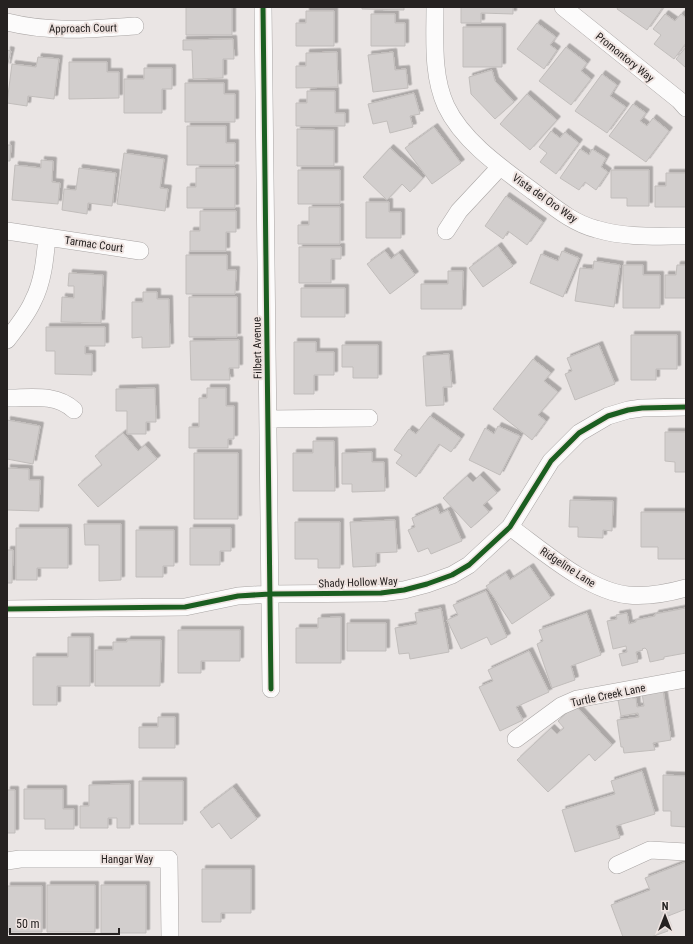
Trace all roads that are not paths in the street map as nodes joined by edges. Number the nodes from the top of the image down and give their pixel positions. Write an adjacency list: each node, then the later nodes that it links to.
1 (263, 7): 18 (street, Filbert Avenue)
2 (435, 7): 7 (street, Vista del Oro Way)
3 (563, 7): 6 (street, Promontory Way)
4 (7, 22): 5 (street, Approach Court)
5 (135, 26)
6 (686, 108)
7 (500, 167): 9 (street); 10 (street, Vista del Oro Way)
8 (7, 231): 11 (street, Tarmac Court)
9 (446, 231)
10 (686, 236)
11 (48, 237): 12 (street, Tarmac Court); 13 (street)
12 (140, 251)
13 (7, 340)
14 (7, 398): 16 (street)
15 (686, 407): 19 (street, Shady Hollow Way)
16 (74, 410)
17 (369, 418): 18 (street)
18 (268, 419): 21 (street, Filbert Avenue)
19 (510, 526): 20 (street, Ridgeline Lane); 21 (street, Shady Hollow Way)
20 (686, 588)
21 (270, 594): 22 (street, Shady Hollow Way); 24 (street, Filbert Avenue)
22 (7, 609)
23 (686, 679): 25 (street, Turtle Creek Lane)
24 (271, 689)
25 (516, 738)
26 (686, 852): 28 (street)
27 (7, 861): 29 (street, Hangar Way)
28 (617, 865)
29 (170, 937)

